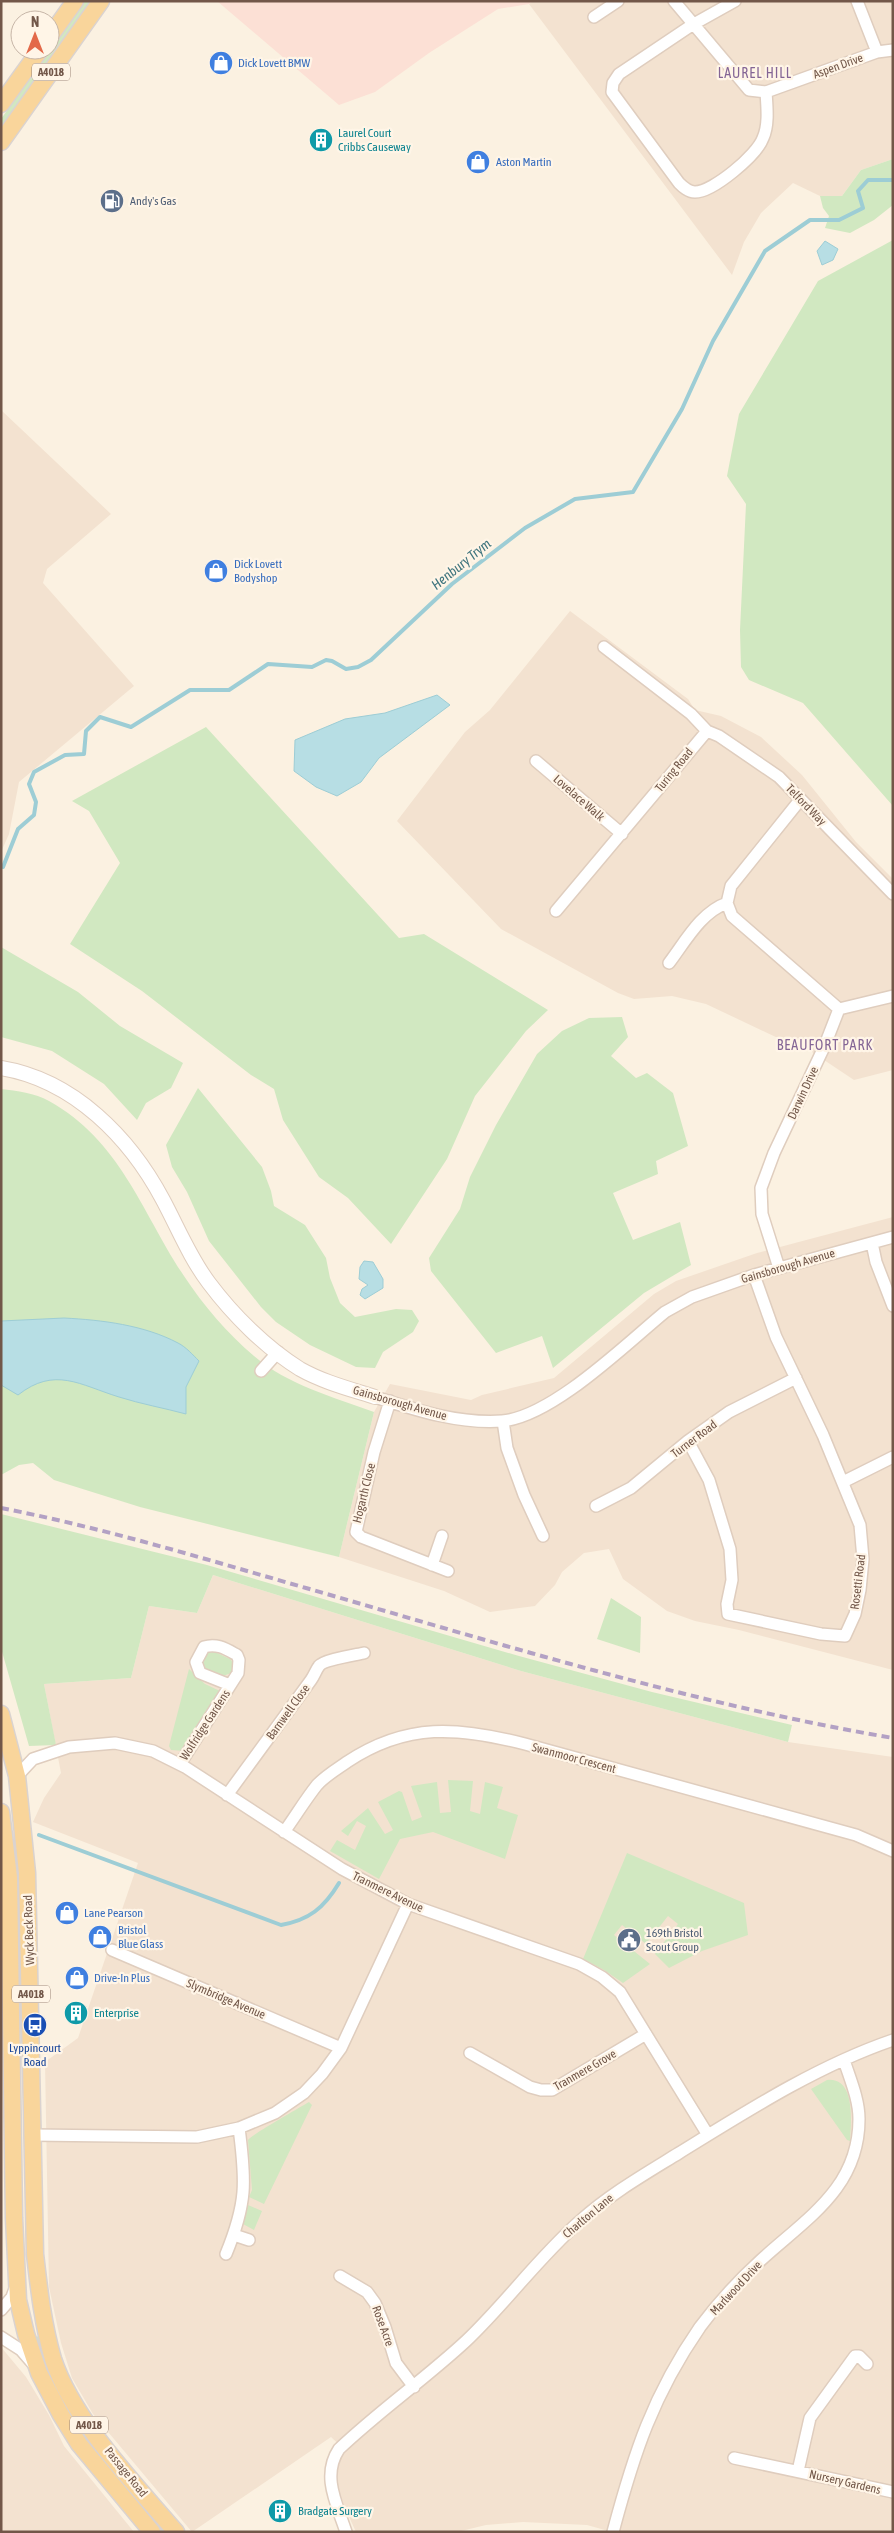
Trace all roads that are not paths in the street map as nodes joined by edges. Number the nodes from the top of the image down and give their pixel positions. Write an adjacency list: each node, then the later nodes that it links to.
1 (75, 1): 8 (main road)
2 (101, 1): 15 (main road, A4018)
3 (618, 1): 7 (street)
4 (674, 1): 9 (street)
5 (735, 1): 9 (street)
6 (857, 1): 11 (street)
7 (594, 17)
8 (60, 22)
9 (692, 25): 13 (street); 13 (street)
10 (892, 51): 11 (street, Aspen Drive)
11 (877, 52): 13 (street, Aspen Drive)
12 (33, 60): 14 (main road, A4018)
13 (766, 92)
14 (1, 104)
15 (1, 142)
16 (604, 647): 17 (street)
17 (707, 730): 19 (street, Telford Way); 20 (street, Turing Road)
18 (536, 761): 20 (street, Lovelace Walk)
19 (800, 800): 21 (street, Telford Way); 22 (street)
20 (622, 834): 23 (street, Turing Road)
21 (893, 894)
22 (728, 903): 24 (street); 26 (street)
23 (556, 911)
24 (669, 963)
25 (893, 996): 26 (street)
26 (839, 1009): 30 (street, Darwin Drive)
27 (1, 1068): 33 (street, Gainsborough Avenue)
28 (893, 1237): 29 (street, Gainsborough Avenue)
29 (872, 1243): 30 (street, Gainsborough Avenue); 32 (street)
30 (779, 1268): 31 (street, Gainsborough Avenue)
31 (754, 1275): 35 (street, Rosetti Road); 38 (street, Gainsborough Avenue)
32 (893, 1306)
33 (278, 1352): 34 (street); 36 (street, Gainsborough Avenue)
34 (260, 1371)
35 (796, 1378): 39 (street, Turner Road); 41 (street, Rosetti Road)
36 (375, 1397): 37 (street, Gainsborough Avenue)
37 (390, 1402): 38 (street, Gainsborough Avenue); 45 (street, Hogarth Close)
38 (503, 1421): 44 (street)
39 (688, 1441): 41 (street, Rosetti Road); 42 (street, Turner Road)
40 (893, 1457): 41 (street)
41 (843, 1482)
42 (596, 1506)
43 (442, 1536): 45 (street)
44 (544, 1536)
45 (432, 1565): 46 (street, Hogarth Close)
46 (448, 1571)
47 (364, 1653): 52 (street, Barnwell Close)
48 (230, 1685): 50 (street, Wolfridge Gardens)
49 (1, 1714): 51 (main road, Wyck Beck Road / A4018)
50 (180, 1764): 51 (street, Tranmere Avenue); 52 (street, Tranmere Avenue)
51 (16, 1776): 64 (main road, Wyck Beck Road / A4018)
52 (227, 1795): 54 (street, Tranmere Avenue)
53 (2, 1822): 70 (main road, Wyck Beck Road / A4018)
54 (284, 1832): 55 (street, Swanmoor Crescent); 56 (street, Tranmere Avenue)
55 (893, 1851)
56 (408, 1904): 58 (street, Tranmere Avenue); 60 (street)
57 (112, 1950): 60 (street, Slymbridge Avenue)
58 (646, 2034): 61 (street, Tranmere Grove); 65 (street, Tranmere Avenue)
59 (893, 2040): 62 (street, Charlton Lane)
60 (341, 2048): 63 (street)
61 (470, 2053)
62 (844, 2060): 65 (street, Charlton Lane); 84 (street, Marlwood Drive)
63 (239, 2128): 64 (street); 66 (street)
64 (32, 2135): 71 (main road, Wyck Beck Road / A4018)
65 (708, 2135): 77 (street, Charlton Lane)
66 (234, 2235): 67 (street); 68 (street)
67 (249, 2240)
68 (226, 2254)
69 (340, 2276): 77 (street, Rose Acre)
70 (16, 2279): 72 (street); 73 (main road, Wyck Beck Road / A4018)
71 (40, 2299): 82 (main road, Passage Road / A4018)
72 (1, 2310)
73 (26, 2334): 76 (main road, Passage Road / A4018)
74 (1, 2336): 76 (street, Passage Road)
75 (868, 2364): 79 (street, Nursery Gardens)
76 (39, 2373): 81 (main road, Passage Road / A4018)
77 (414, 2387): 83 (street, Charlton Lane)
78 (734, 2458): 79 (street, Nursery Gardens)
79 (798, 2471): 80 (street, Nursery Gardens)
80 (893, 2492)
81 (152, 2532)
82 (176, 2532)
83 (346, 2532)
84 (613, 2532)

